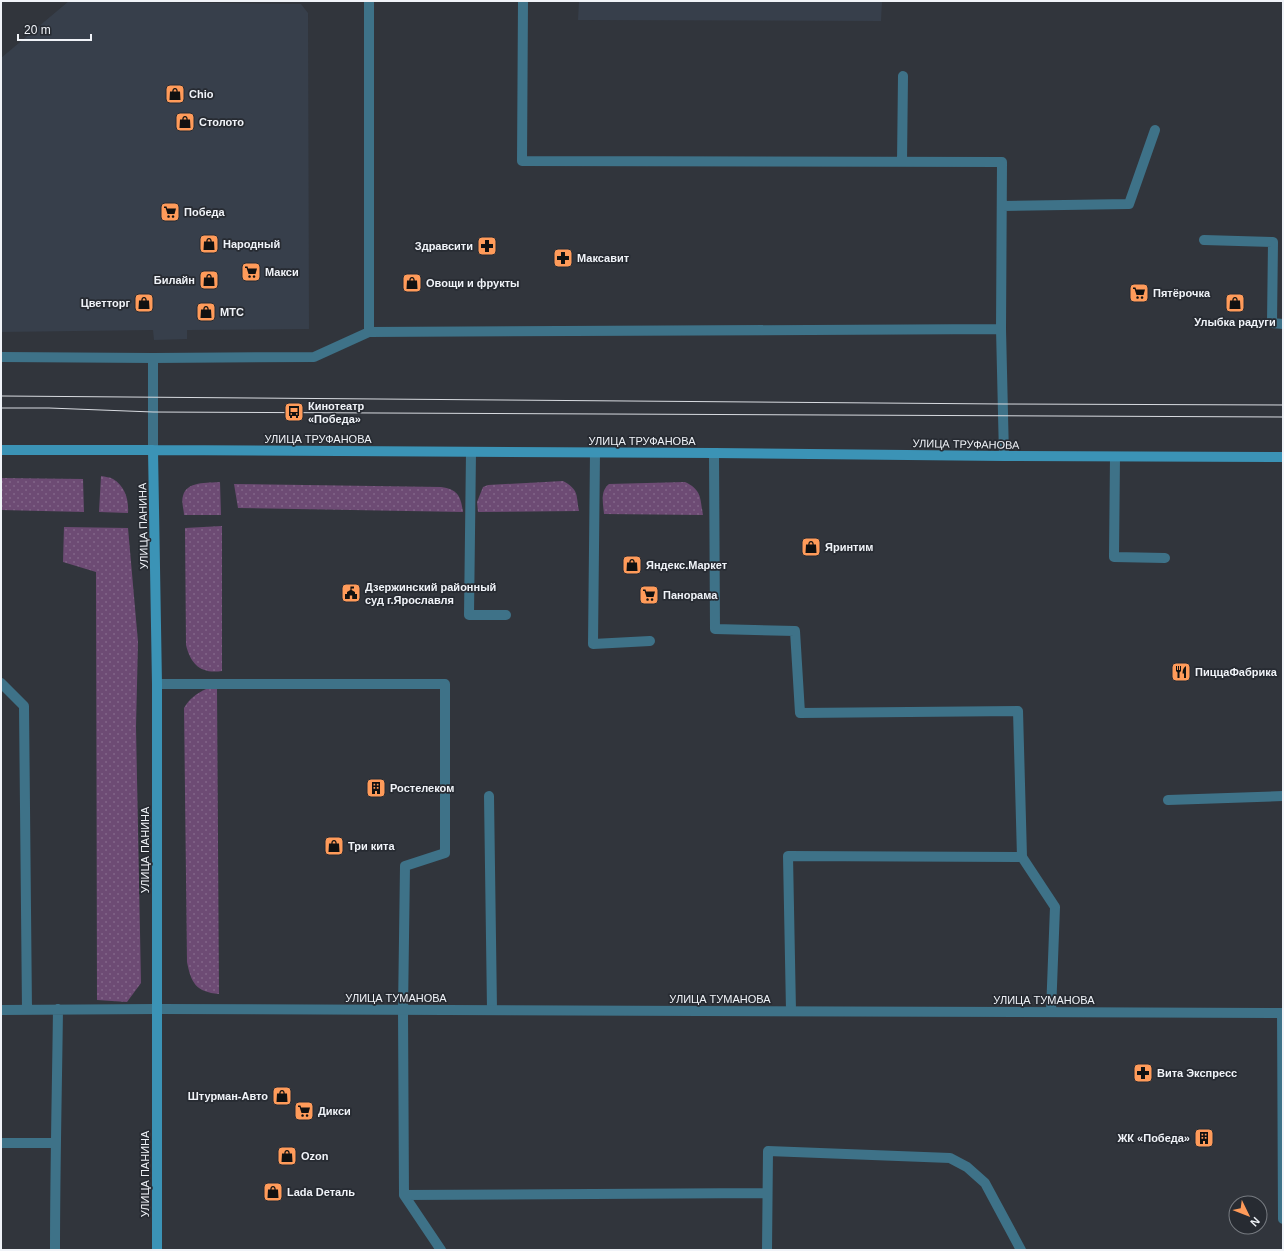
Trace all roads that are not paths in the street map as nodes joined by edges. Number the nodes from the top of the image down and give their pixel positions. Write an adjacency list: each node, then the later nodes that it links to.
1 (369, 1): 10 (street)
2 (523, 1): 5 (street)
3 (903, 76): 5 (street)
4 (1155, 130): 6 (street)
5 (902, 162): 6 (street)
6 (1002, 206): 9 (street)
7 (1204, 240): 8 (street)
8 (1283, 324)
9 (1001, 329): 10 (street); 18 (street)
10 (369, 332): 12 (street)
11 (1, 357): 12 (street)
12 (153, 358): 14 (street)
13 (1, 450): 14 (street, УЛИЦА ТРУФАНОВА)
14 (153, 450): 15 (street, УЛИЦА ТРУФАНОВА); 25 (street, УЛИЦА ПАНИНА)
15 (471, 452): 16 (street, УЛИЦА ТРУФАНОВА); 22 (street)
16 (595, 453): 17 (street, УЛИЦА ТРУФАНОВА); 23 (street)
17 (714, 453): 18 (street, УЛИЦА ТРУФАНОВА); 29 (street)
18 (1004, 456): 19 (street, УЛИЦА ТРУФАНОВА)
19 (1115, 457): 20 (street, УЛИЦА ТРУФАНОВА); 21 (street)
20 (1283, 457)
21 (1166, 558)
22 (506, 615)
23 (650, 641)
24 (1, 683): 33 (street)
25 (157, 684): 31 (street, УЛИЦА ПАНИНА); 34 (street)
26 (489, 796): 35 (street)
27 (1283, 796): 28 (street)
28 (1168, 800)
29 (1022, 857): 36 (street); 37 (street)
30 (58, 1009): 31 (street, УЛИЦА ТУМАНОВА); 33 (street, УЛИЦА ТУМАНОВА); 40 (street)
31 (157, 1009): 34 (street, УЛИЦА ТУМАНОВА); 45 (street, УЛИЦА ПАНИНА)
32 (1, 1010): 33 (street, УЛИЦА ТУМАНОВА)
33 (27, 1010)
34 (403, 1010): 35 (street, УЛИЦА ТУМАНОВА); 42 (street)
35 (492, 1010): 36 (street, УЛИЦА ТУМАНОВА)
36 (791, 1011): 37 (street, УЛИЦА ТУМАНОВА)
37 (1051, 1012): 38 (street, УЛИЦА ТУМАНОВА)
38 (1282, 1013): 43 (street)
39 (1, 1143): 40 (street)
40 (55, 1143): 44 (street)
41 (767, 1193): 42 (street); 47 (street); 48 (street)
42 (404, 1195): 46 (street)
43 (1283, 1219)
44 (55, 1250)
45 (157, 1250)
46 (441, 1250)
47 (767, 1250)
48 (1021, 1250)

